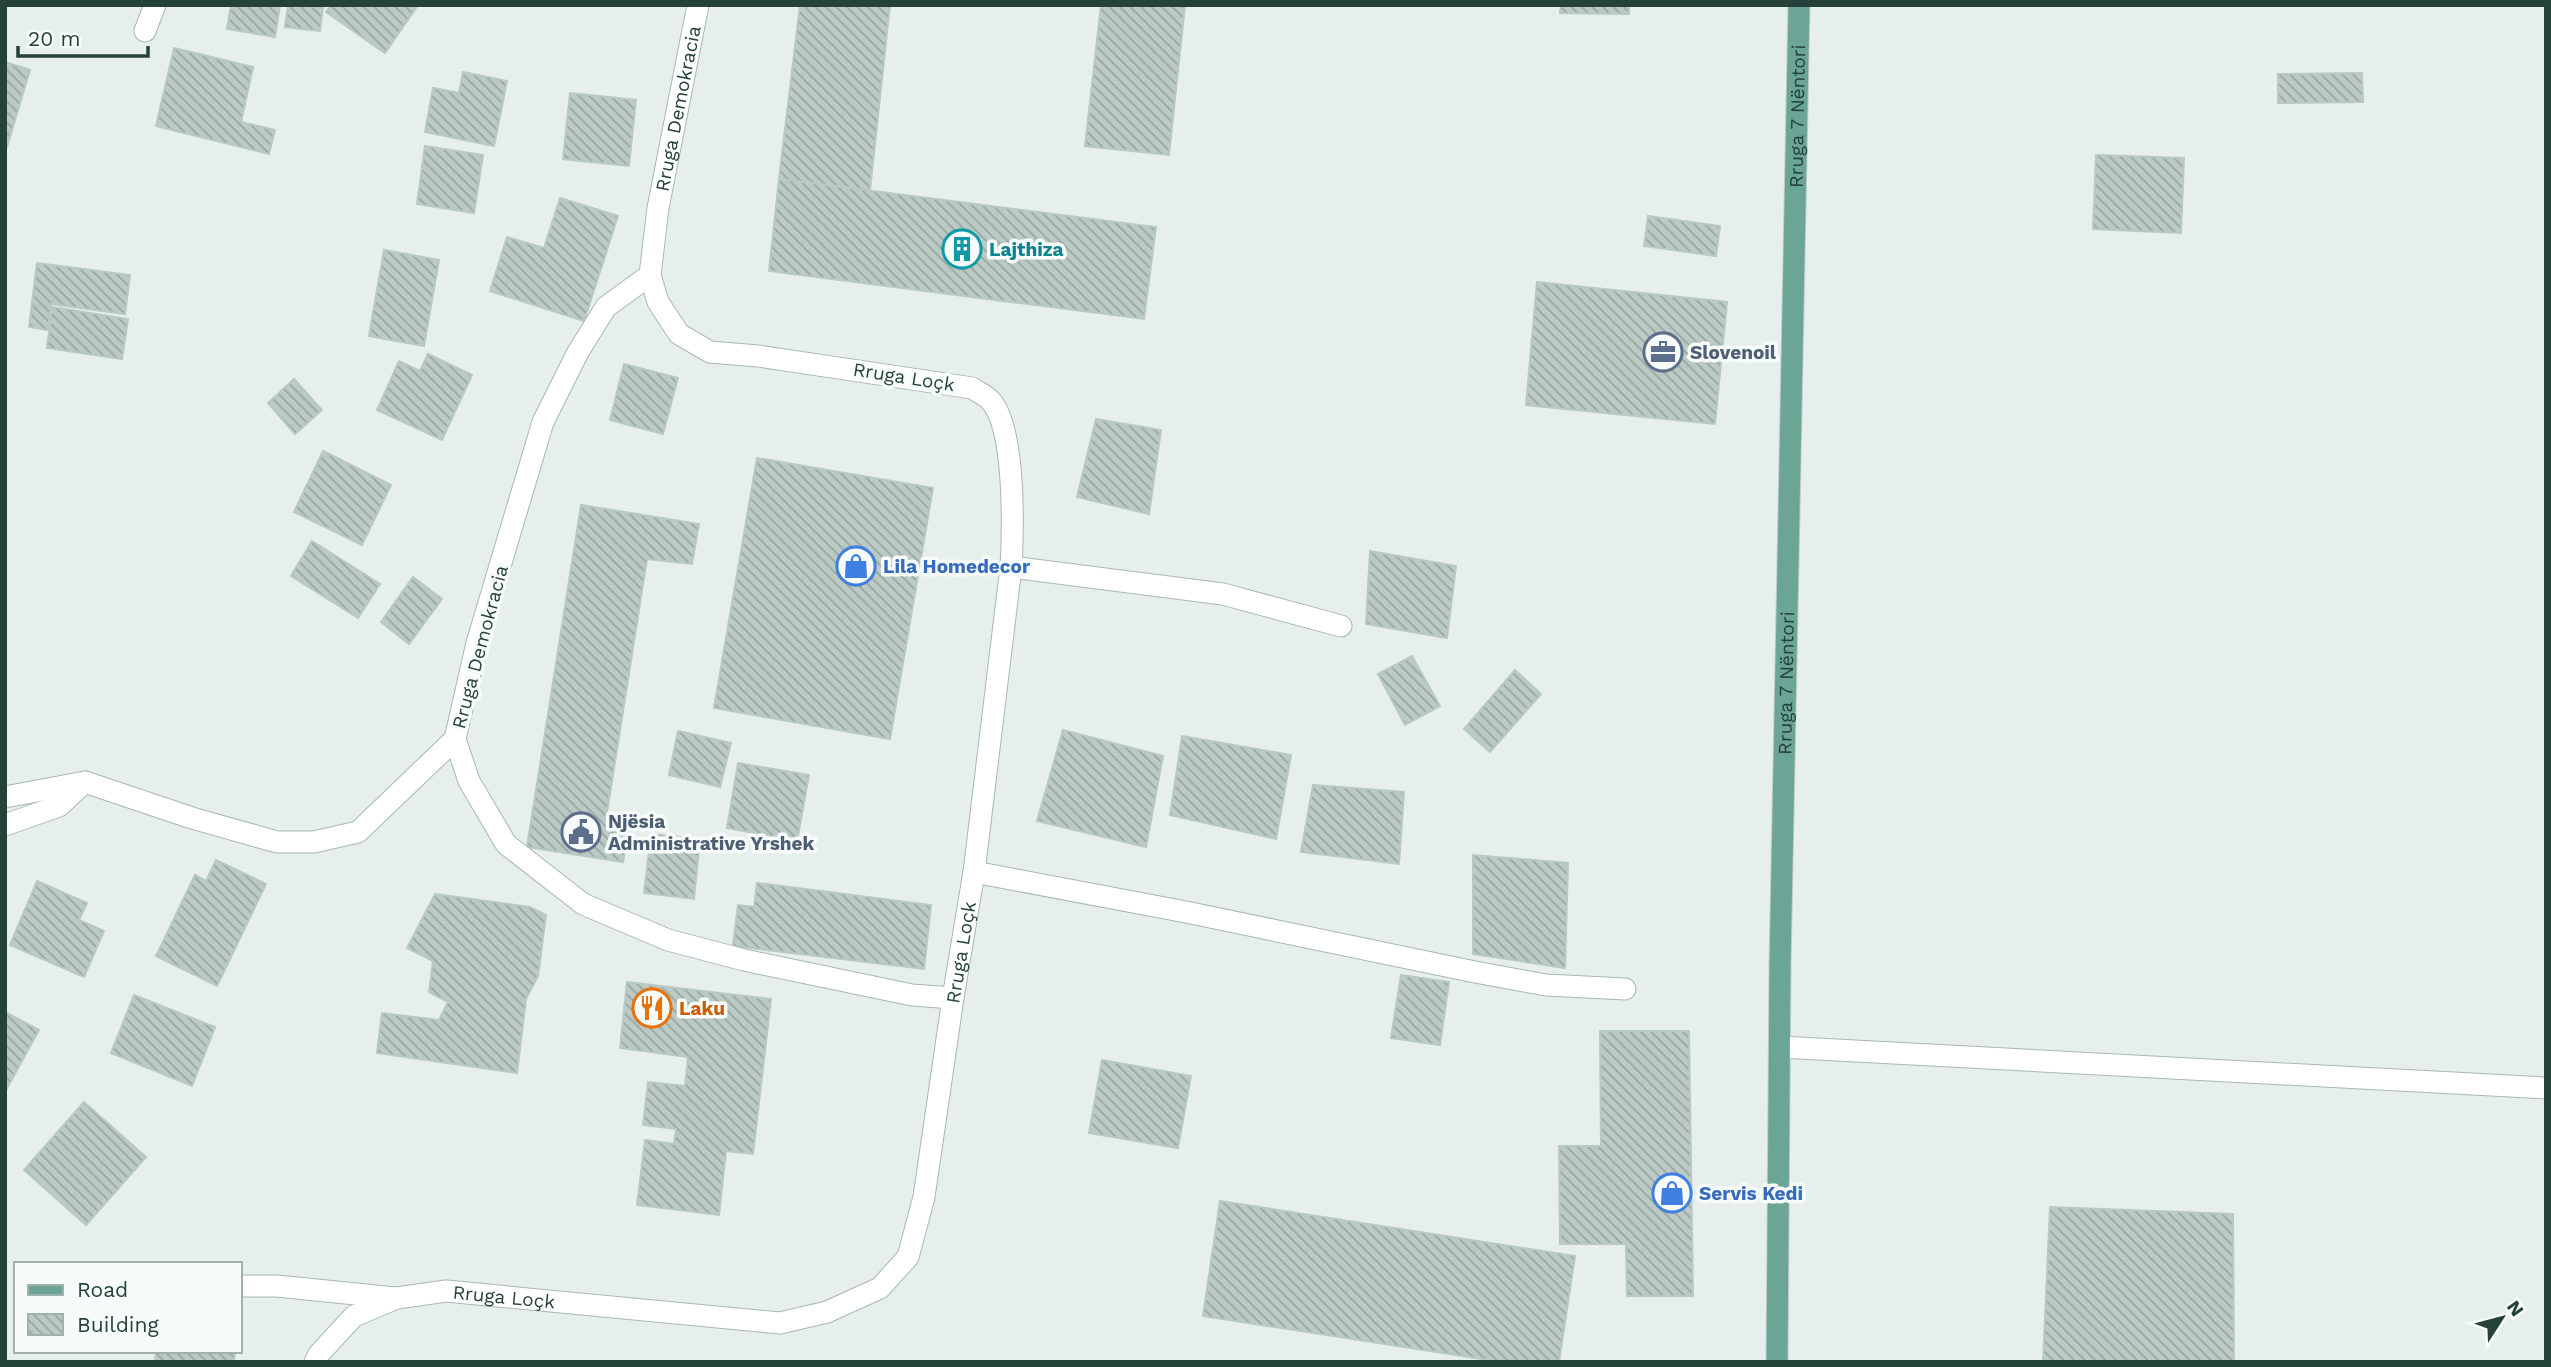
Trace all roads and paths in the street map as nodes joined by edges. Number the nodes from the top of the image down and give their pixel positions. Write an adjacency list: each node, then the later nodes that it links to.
1 (155, 5): 4 (street)
2 (698, 5): 5 (street, Rruga Demokracia)
3 (1799, 5): 15 (main road, Rruga 7 Nëntori)
4 (145, 31)
5 (650, 275): 6 (street, Rruga Loçk); 8 (street, Rruga Demokracia)
6 (1011, 567): 7 (street); 12 (street, Rruga Loçk)
7 (1341, 626)
8 (455, 739): 9 (street); 14 (street, Rruga Demokracia)
9 (85, 782): 10 (street); 11 (street)
10 (5, 797)
11 (5, 825)
12 (974, 872): 13 (street); 14 (street, Rruga Loçk)
13 (1625, 989)
14 (953, 998): 18 (street, Rruga Loçk)
15 (1780, 1047): 16 (street); 20 (main road, Rruga 7 Nëntori)
16 (2546, 1088)
17 (242, 1286): 18 (street)
18 (397, 1298): 19 (street, Rruga Loçk)
19 (315, 1362)
20 (1777, 1362)

